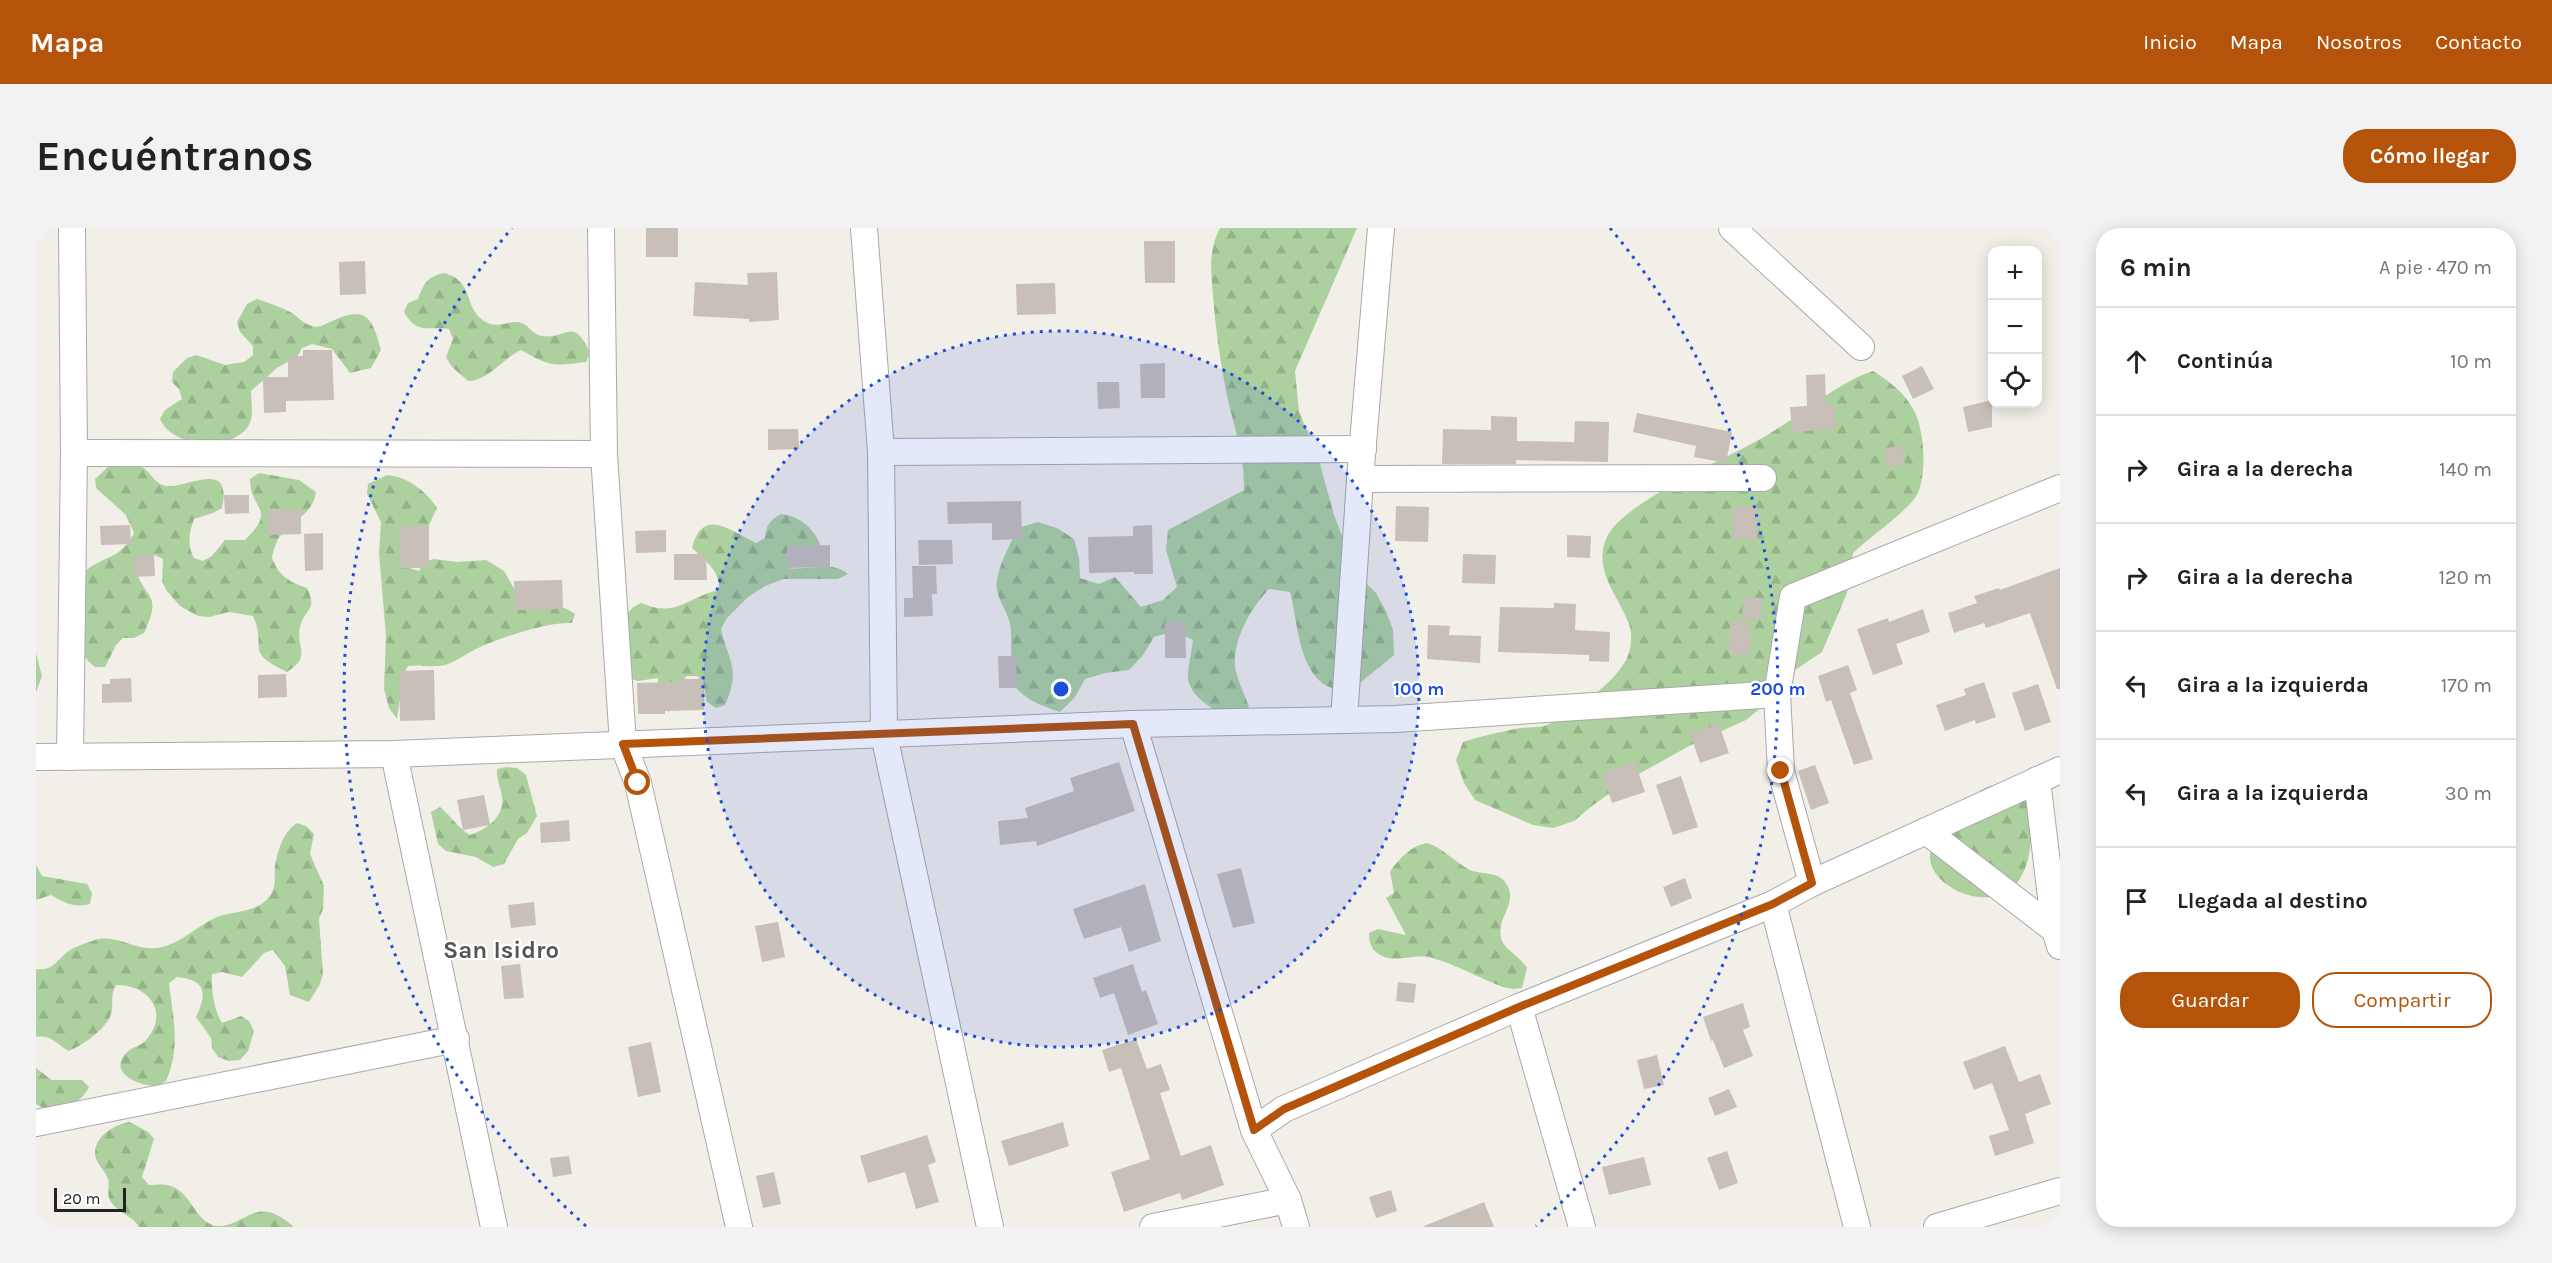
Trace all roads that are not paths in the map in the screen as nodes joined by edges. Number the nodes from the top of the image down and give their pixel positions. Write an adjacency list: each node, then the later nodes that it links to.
1 (72, 228): 9 (street)
2 (601, 228): 10 (street)
3 (864, 228): 8 (street)
4 (1381, 228): 7 (street)
5 (1732, 228): 6 (street)
6 (1861, 346)
7 (1363, 449): 8 (street); 12 (street)
8 (881, 452): 17 (street)
9 (74, 453): 10 (street); 21 (street)
10 (604, 454): 18 (street)
11 (1763, 478): 12 (street)
12 (1360, 479): 15 (street)
13 (2060, 488): 14 (street)
14 (1777, 694): 15 (street); 24 (street)
15 (1344, 720): 16 (street)
16 (1133, 724): 17 (street); 30 (street)
17 (884, 735): 18 (street); 35 (street)
18 (623, 744): 19 (street); 34 (street)
19 (394, 754): 21 (street); 28 (street)
20 (36, 757): 21 (street)
21 (70, 757)
22 (2049, 775): 23 (street); 26 (street)
23 (1926, 831): 24 (street); 26 (street)
24 (1812, 883): 25 (street)
25 (1773, 904): 27 (street); 39 (street)
26 (2058, 938)
27 (1519, 1007): 30 (street); 38 (street)
28 (456, 1039): 29 (street); 33 (street)
29 (36, 1123)
30 (1254, 1130): 32 (street)
31 (2060, 1191): 40 (street)
32 (1288, 1200): 36 (street); 37 (street)
33 (494, 1227)
34 (739, 1227)
35 (990, 1227)
36 (1154, 1227)
37 (1296, 1227)
38 (1582, 1227)
39 (1857, 1227)
40 (1937, 1227)

